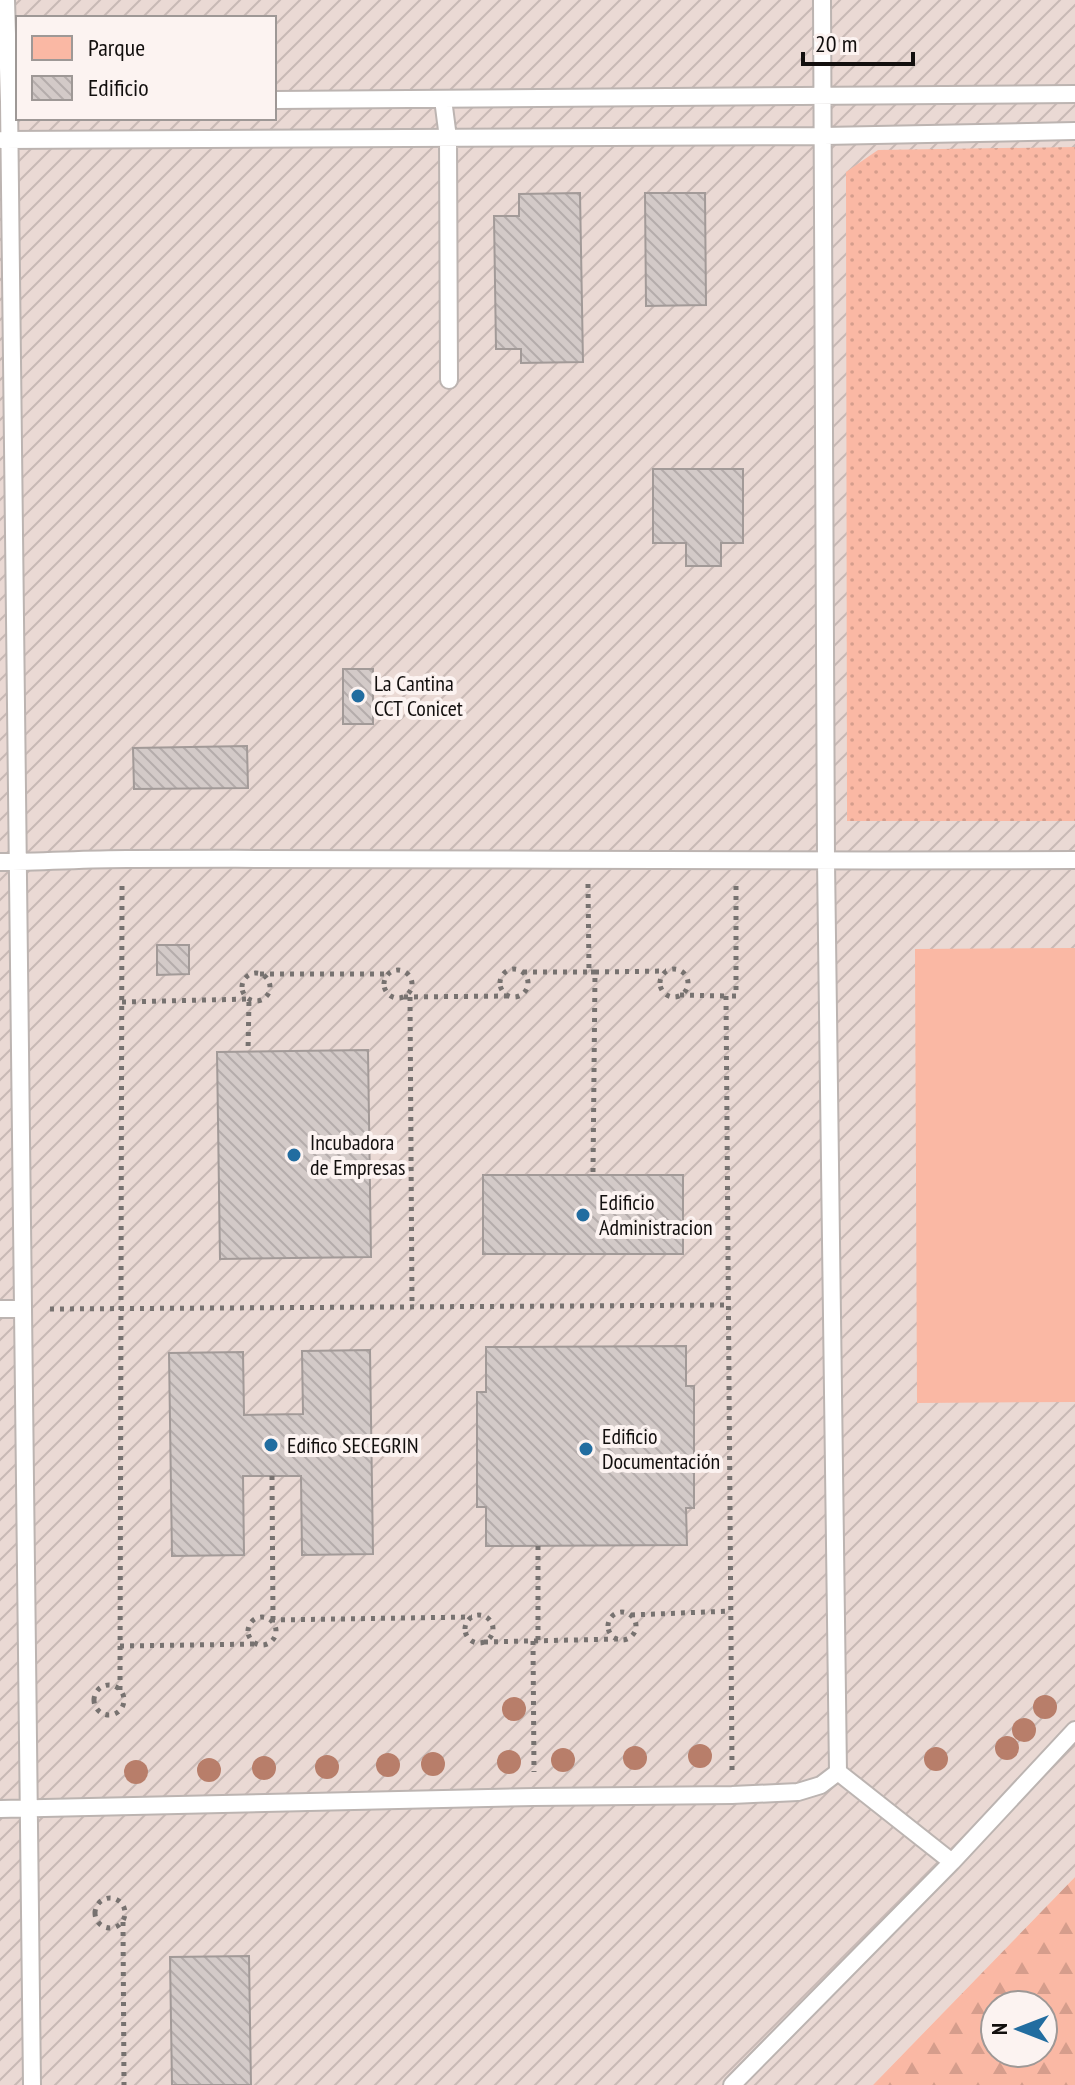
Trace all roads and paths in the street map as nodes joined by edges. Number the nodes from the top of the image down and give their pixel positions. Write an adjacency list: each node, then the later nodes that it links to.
1 (6, 0): 7 (lane)
2 (822, 0): 4 (lane)
3 (1075, 94): 4 (lane)
4 (823, 97): 5 (lane); 9 (lane)
5 (443, 99): 6 (lane); 10 (lane)
6 (276, 100)
7 (9, 102): 11 (lane)
8 (1075, 131): 9 (lane)
9 (824, 136): 10 (lane); 17 (lane)
10 (448, 138): 11 (lane); 12 (lane)
11 (5, 140): 19 (lane)
12 (449, 380)
13 (122, 859): 14 (lane); 19 (lane); 30 (path)
14 (588, 859): 15 (lane); 22 (path)
15 (736, 860): 17 (lane); 27 (path)
16 (1075, 860): 17 (lane)
17 (826, 861): 51 (lane)
18 (0, 862): 19 (lane)
19 (18, 862): 37 (lane)
20 (667, 971): 22 (path); 25 (path); 25 (path)
21 (523, 972): 22 (path); 26 (path); 26 (path)
22 (592, 972): 32 (path)
23 (260, 974): 24 (path); 29 (path); 29 (path)
24 (389, 974): 28 (path); 28 (path)
25 (680, 995): 27 (path)
26 (510, 996): 28 (path)
27 (726, 996): 33 (path)
28 (407, 997): 34 (path)
29 (249, 999): 30 (path); 31 (path)
30 (122, 1002): 35 (path)
31 (248, 1052)
32 (593, 1172)
33 (729, 1305): 34 (path); 40 (path)
34 (412, 1307): 35 (path)
35 (121, 1308): 37 (path); 48 (path)
36 (0, 1309): 37 (lane)
37 (23, 1309): 55 (lane)
38 (272, 1476): 43 (path)
39 (538, 1546): 45 (path)
40 (731, 1611): 41 (path); 52 (path)
41 (631, 1615): 44 (path); 44 (path)
42 (472, 1617): 43 (path); 46 (path); 46 (path)
43 (272, 1620): 47 (path); 47 (path)
44 (618, 1639): 45 (path)
45 (536, 1641): 46 (path); 53 (path)
46 (484, 1642)
47 (258, 1644): 48 (path)
48 (120, 1646): 49 (path)
49 (120, 1690): 49 (path)
50 (1075, 1730): 56 (lane)
51 (838, 1772): 52 (lane); 56 (lane)
52 (732, 1795): 53 (lane)
53 (534, 1797): 55 (lane)
54 (0, 1809): 55 (lane)
55 (29, 1809): 58 (lane)
56 (952, 1862): 60 (lane)
57 (123, 1922): 57 (path); 59 (path)
58 (32, 2085)
59 (124, 2085)
60 (732, 2085)

